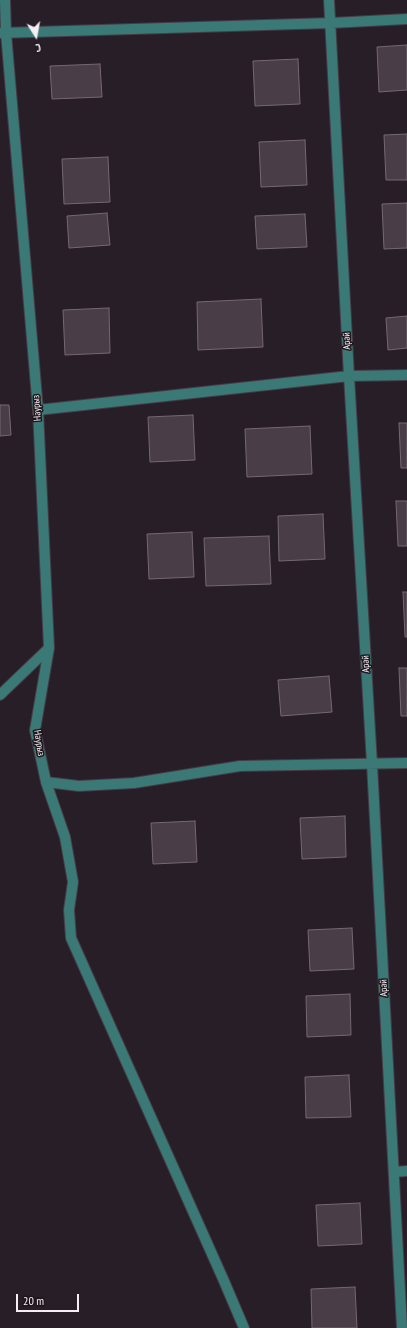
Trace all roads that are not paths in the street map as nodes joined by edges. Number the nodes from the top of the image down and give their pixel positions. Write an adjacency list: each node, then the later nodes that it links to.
1 (5, 0): 5 (street, Наурыз)
2 (329, 0): 4 (street, Арай)
3 (407, 19): 4 (street)
4 (331, 23): 5 (street); 7 (street, Арай)
5 (3, 33): 8 (street, Наурыз)
6 (407, 375): 7 (street)
7 (349, 376): 8 (street); 12 (street, Арай)
8 (38, 410): 9 (street, Наурыз)
9 (49, 648): 10 (street); 13 (street, Наурыз)
10 (0, 695)
11 (407, 763): 12 (street)
12 (372, 764): 13 (street); 15 (street, Арай)
13 (46, 782): 16 (street, Наурыз)
14 (407, 1171): 15 (street)
15 (394, 1172): 17 (street, Арай)
16 (244, 1328)
17 (402, 1328)

